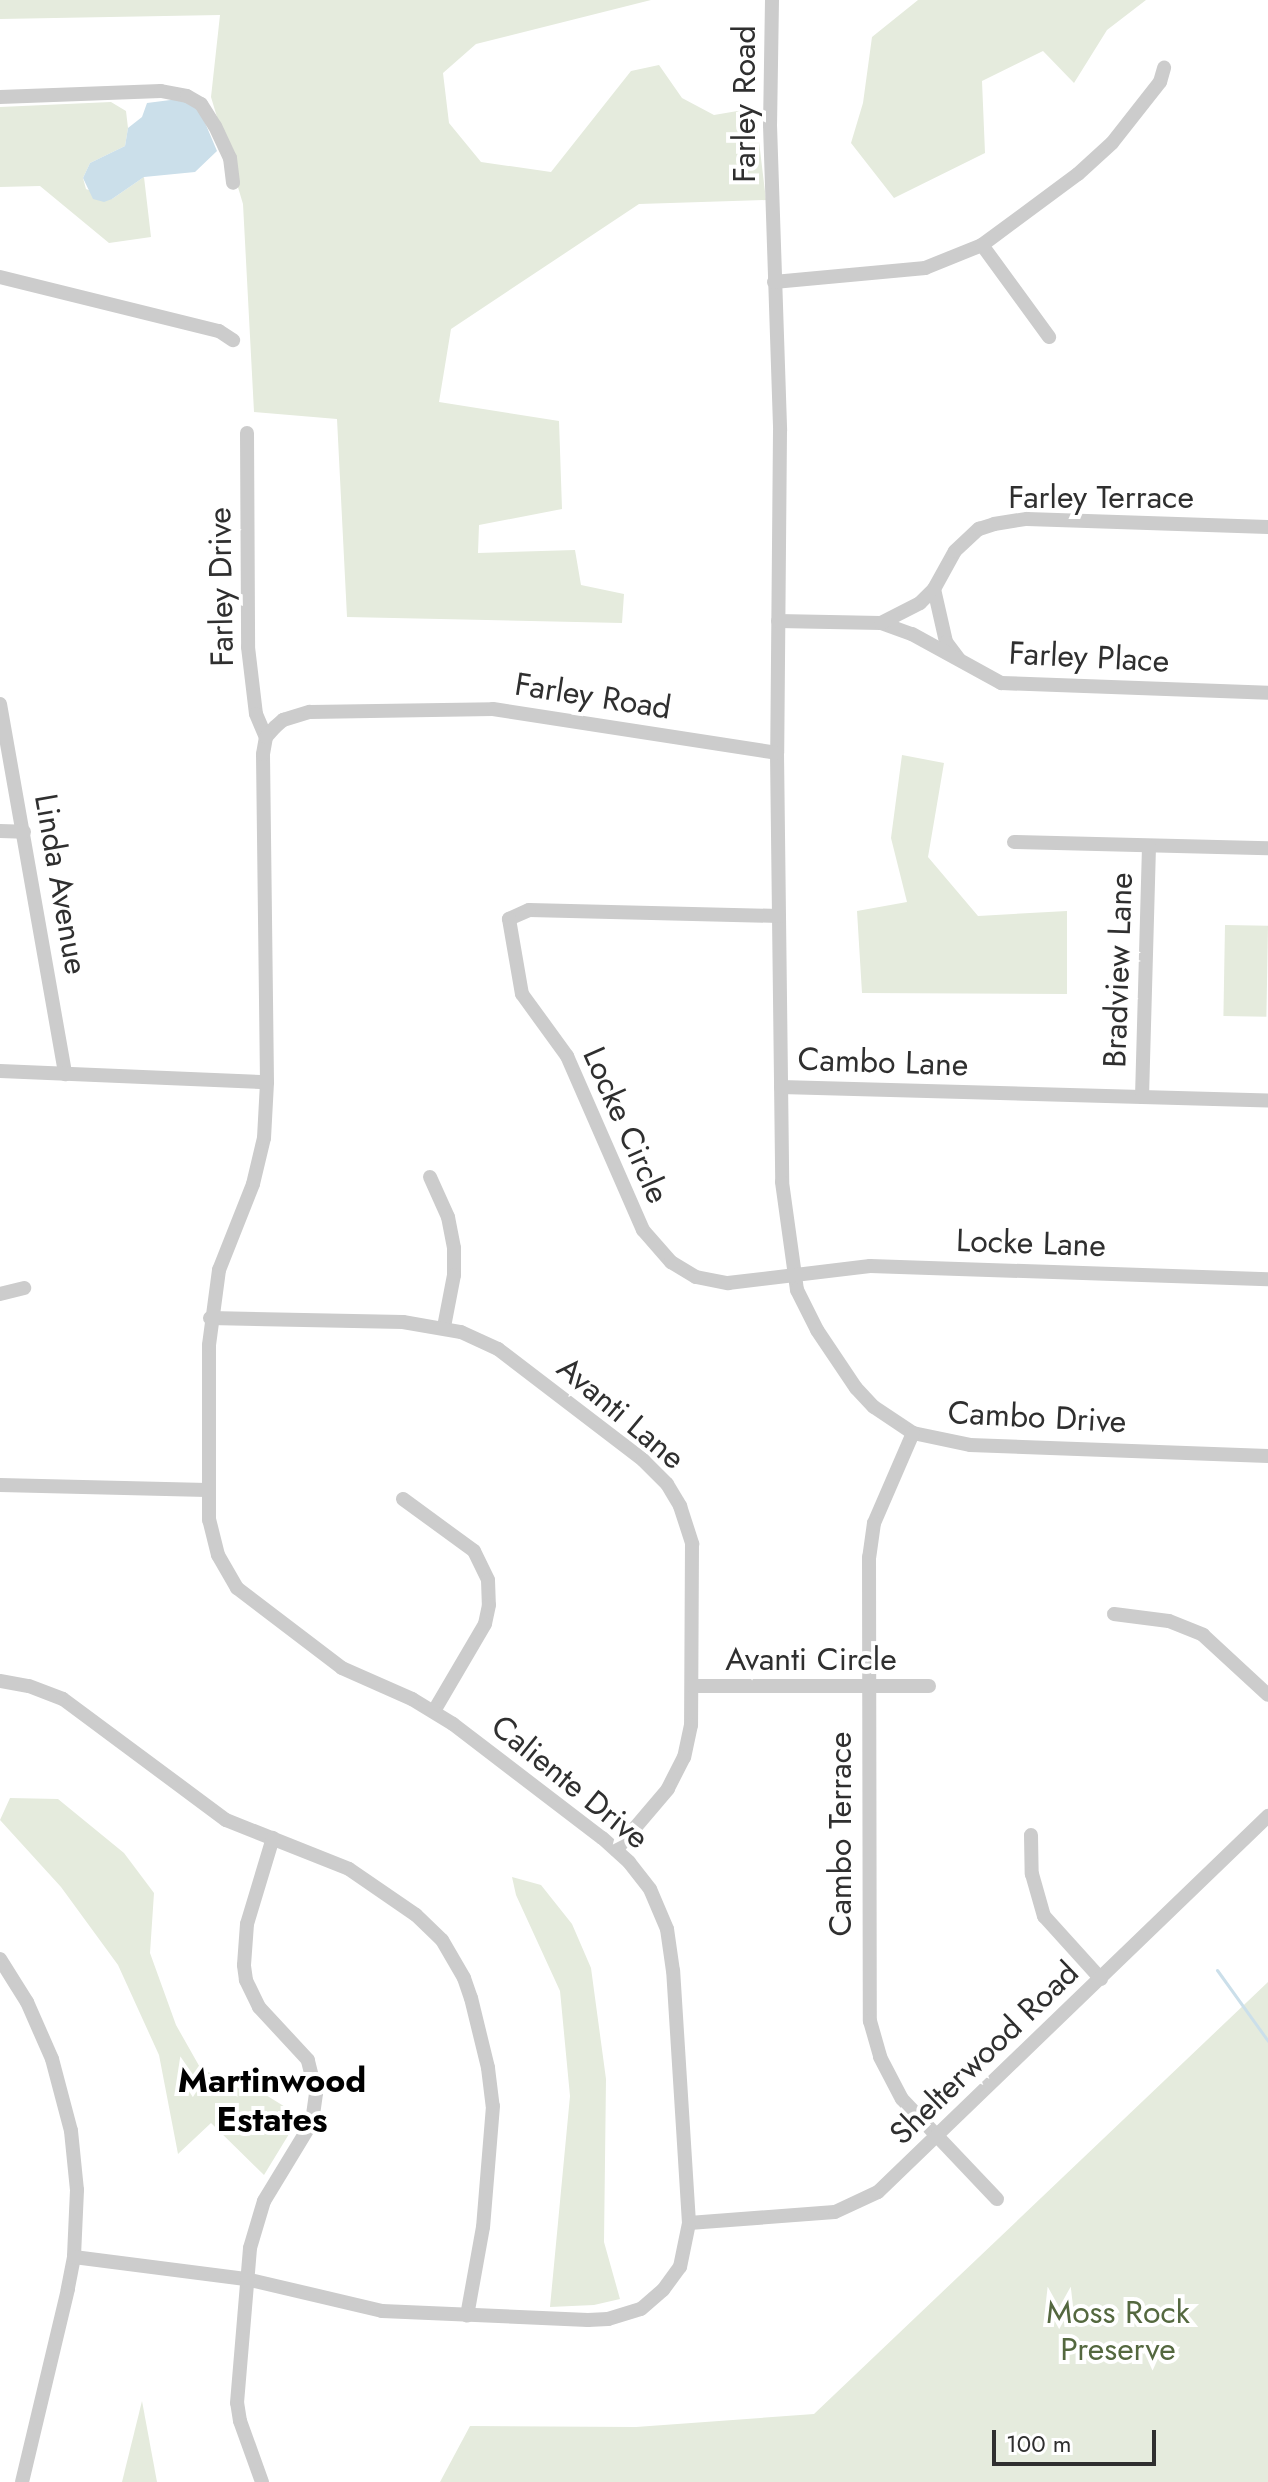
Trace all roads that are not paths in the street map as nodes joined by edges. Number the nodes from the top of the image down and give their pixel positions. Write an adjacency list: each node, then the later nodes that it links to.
1 (772, 0): 7 (street, Farley Road)
2 (1164, 68): 5 (street)
3 (0, 97): 4 (street)
4 (233, 183)
5 (982, 245): 7 (street); 8 (street)
6 (0, 277): 9 (street)
7 (774, 282): 13 (street, Farley Road)
8 (1049, 337)
9 (233, 340)
10 (247, 433): 18 (street, Farley Drive)
11 (1268, 527): 12 (street, Farley Terrace)
12 (934, 589): 14 (street, Farley Terrace); 15 (street)
13 (778, 621): 14 (street, Farley Place); 19 (street, Farley Road)
14 (881, 623): 15 (street, Farley Place)
15 (963, 664): 16 (street, Farley Place)
16 (1268, 693)
17 (0, 704): 21 (street, Linda Avenue)
18 (266, 737): 19 (street, Farley Road); 28 (street)
19 (777, 753): 25 (street, Cambo Lane)
20 (0, 831): 21 (street)
21 (24, 832): 27 (street, Linda Avenue)
22 (1014, 842): 23 (street)
23 (1149, 846): 24 (street); 30 (street, Bradview Lane)
24 (1268, 848)
25 (779, 916): 29 (street, Cambo Lane); 33 (street, Locke Circle)
26 (0, 1071): 27 (street)
27 (65, 1074): 28 (street)
28 (267, 1082): 37 (street, Caliente Drive)
29 (781, 1087): 30 (street, Cambo Lane); 33 (street, Cambo Drive)
30 (1142, 1097): 31 (street, Cambo Lane)
31 (1268, 1101)
32 (430, 1177): 38 (street)
33 (793, 1274): 34 (street, Locke Lane); 39 (street, Cambo Drive)
34 (1268, 1279)
35 (24, 1288): 36 (street)
36 (0, 1294)
37 (210, 1318): 38 (street, Avanti Lane); 42 (street, Caliente Drive)
38 (444, 1327): 46 (street, Avanti Lane)
39 (913, 1433): 40 (street, Cambo Drive); 48 (street, Cambo Terrace)
40 (1268, 1456)
41 (0, 1485): 42 (street)
42 (207, 1490): 50 (street, Caliente Drive)
43 (403, 1499): 50 (street)
44 (1114, 1614): 49 (street)
45 (0, 1681): 53 (street)
46 (693, 1686): 48 (street, Avanti Circle); 54 (street, Avanti Lane)
47 (929, 1686): 48 (street, Avanti Circle)
48 (868, 1687): 57 (street, Cambo Terrace)
49 (1268, 1695)
50 (434, 1711): 54 (street, Caliente Drive)
51 (1268, 1816): 56 (street, Shelterwood Road)
52 (1031, 1835): 56 (street)
53 (273, 1838): 61 (street); 62 (street)
54 (616, 1850): 59 (street, Caliente Drive)
55 (0, 1959): 60 (street)
56 (1101, 1979): 57 (street, Shelterwood Road)
57 (937, 2138): 58 (street, Cambo Terrace); 59 (street, Shelterwood Road)
58 (997, 2199)
59 (689, 2223): 62 (street, Caliente Drive)
60 (74, 2257): 61 (street, Caliente Drive); 63 (street)
61 (246, 2279): 62 (street, Caliente Drive); 64 (street)
62 (467, 2316)
63 (22, 2482)
64 (262, 2482)

